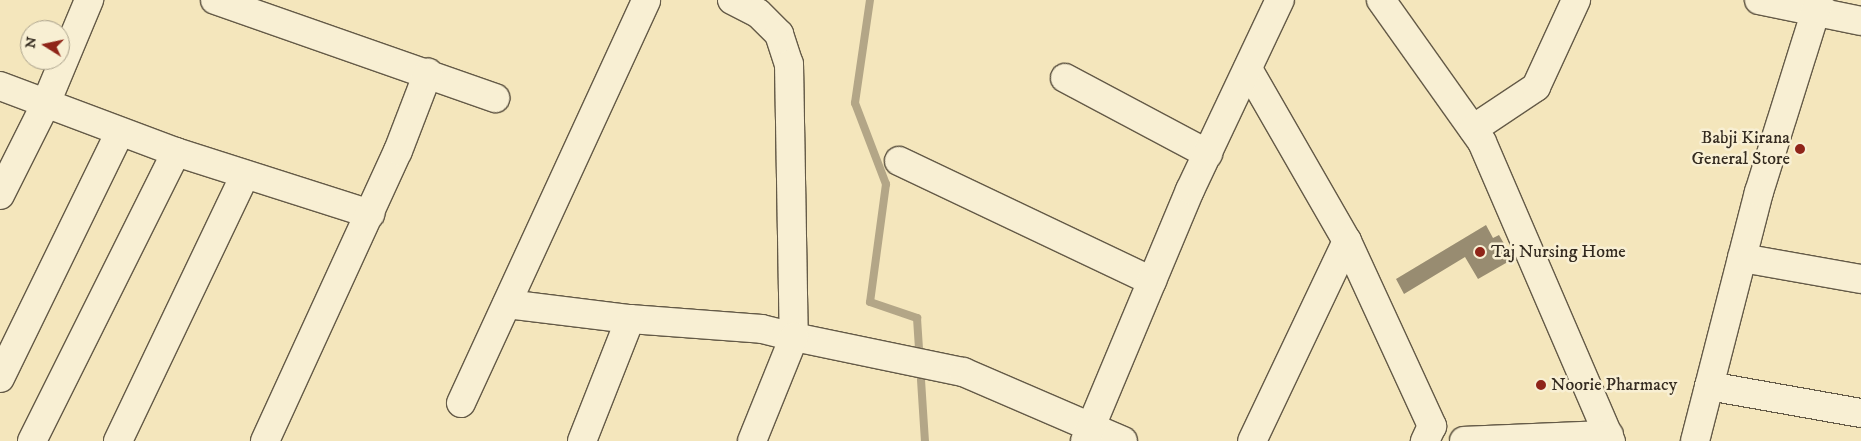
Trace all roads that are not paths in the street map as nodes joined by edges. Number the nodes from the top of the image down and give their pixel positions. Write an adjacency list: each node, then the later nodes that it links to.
1 (89, 0): 16 (street)
2 (215, 0): 12 (street)
3 (646, 0): 29 (street)
4 (732, 0): 31 (street)
5 (1280, 0): 11 (street)
6 (1381, 0): 17 (street)
7 (1576, 0): 17 (street)
8 (1759, 0): 9 (street)
9 (1817, 6): 10 (street); 26 (street)
10 (1861, 21)
11 (1248, 69): 20 (street); 25 (street)
12 (428, 73): 15 (street); 24 (street)
13 (1065, 78): 20 (street)
14 (0, 86): 16 (street)
15 (495, 98)
16 (46, 103): 18 (street); 23 (street)
17 (1473, 129): 37 (street)
18 (120, 132): 19 (street); 32 (street)
19 (176, 152): 22 (street); 38 (street)
20 (1208, 154): 28 (street)
21 (899, 161): 28 (street)
22 (245, 175): 24 (street); 39 (street)
23 (0, 195)
24 (370, 214): 40 (street)
25 (1347, 241): 44 (street); 45 (street)
26 (1742, 258): 27 (street); 33 (street)
27 (1861, 279)
28 (1152, 281): 36 (street)
29 (506, 304): 30 (street); 34 (street)
30 (630, 319): 31 (street); 41 (street)
31 (794, 337): 36 (street); 42 (street)
32 (0, 378)
33 (1710, 386): 35 (street); 47 (street)
34 (461, 403)
35 (1861, 413)
36 (1088, 433): 43 (street)
37 (1610, 438): 46 (street)
38 (32, 441)
39 (118, 441)
40 (265, 441)
41 (582, 441)
42 (752, 441)
43 (1123, 441)
44 (1252, 441)
45 (1425, 441)
46 (1464, 441)
47 (1695, 441)

